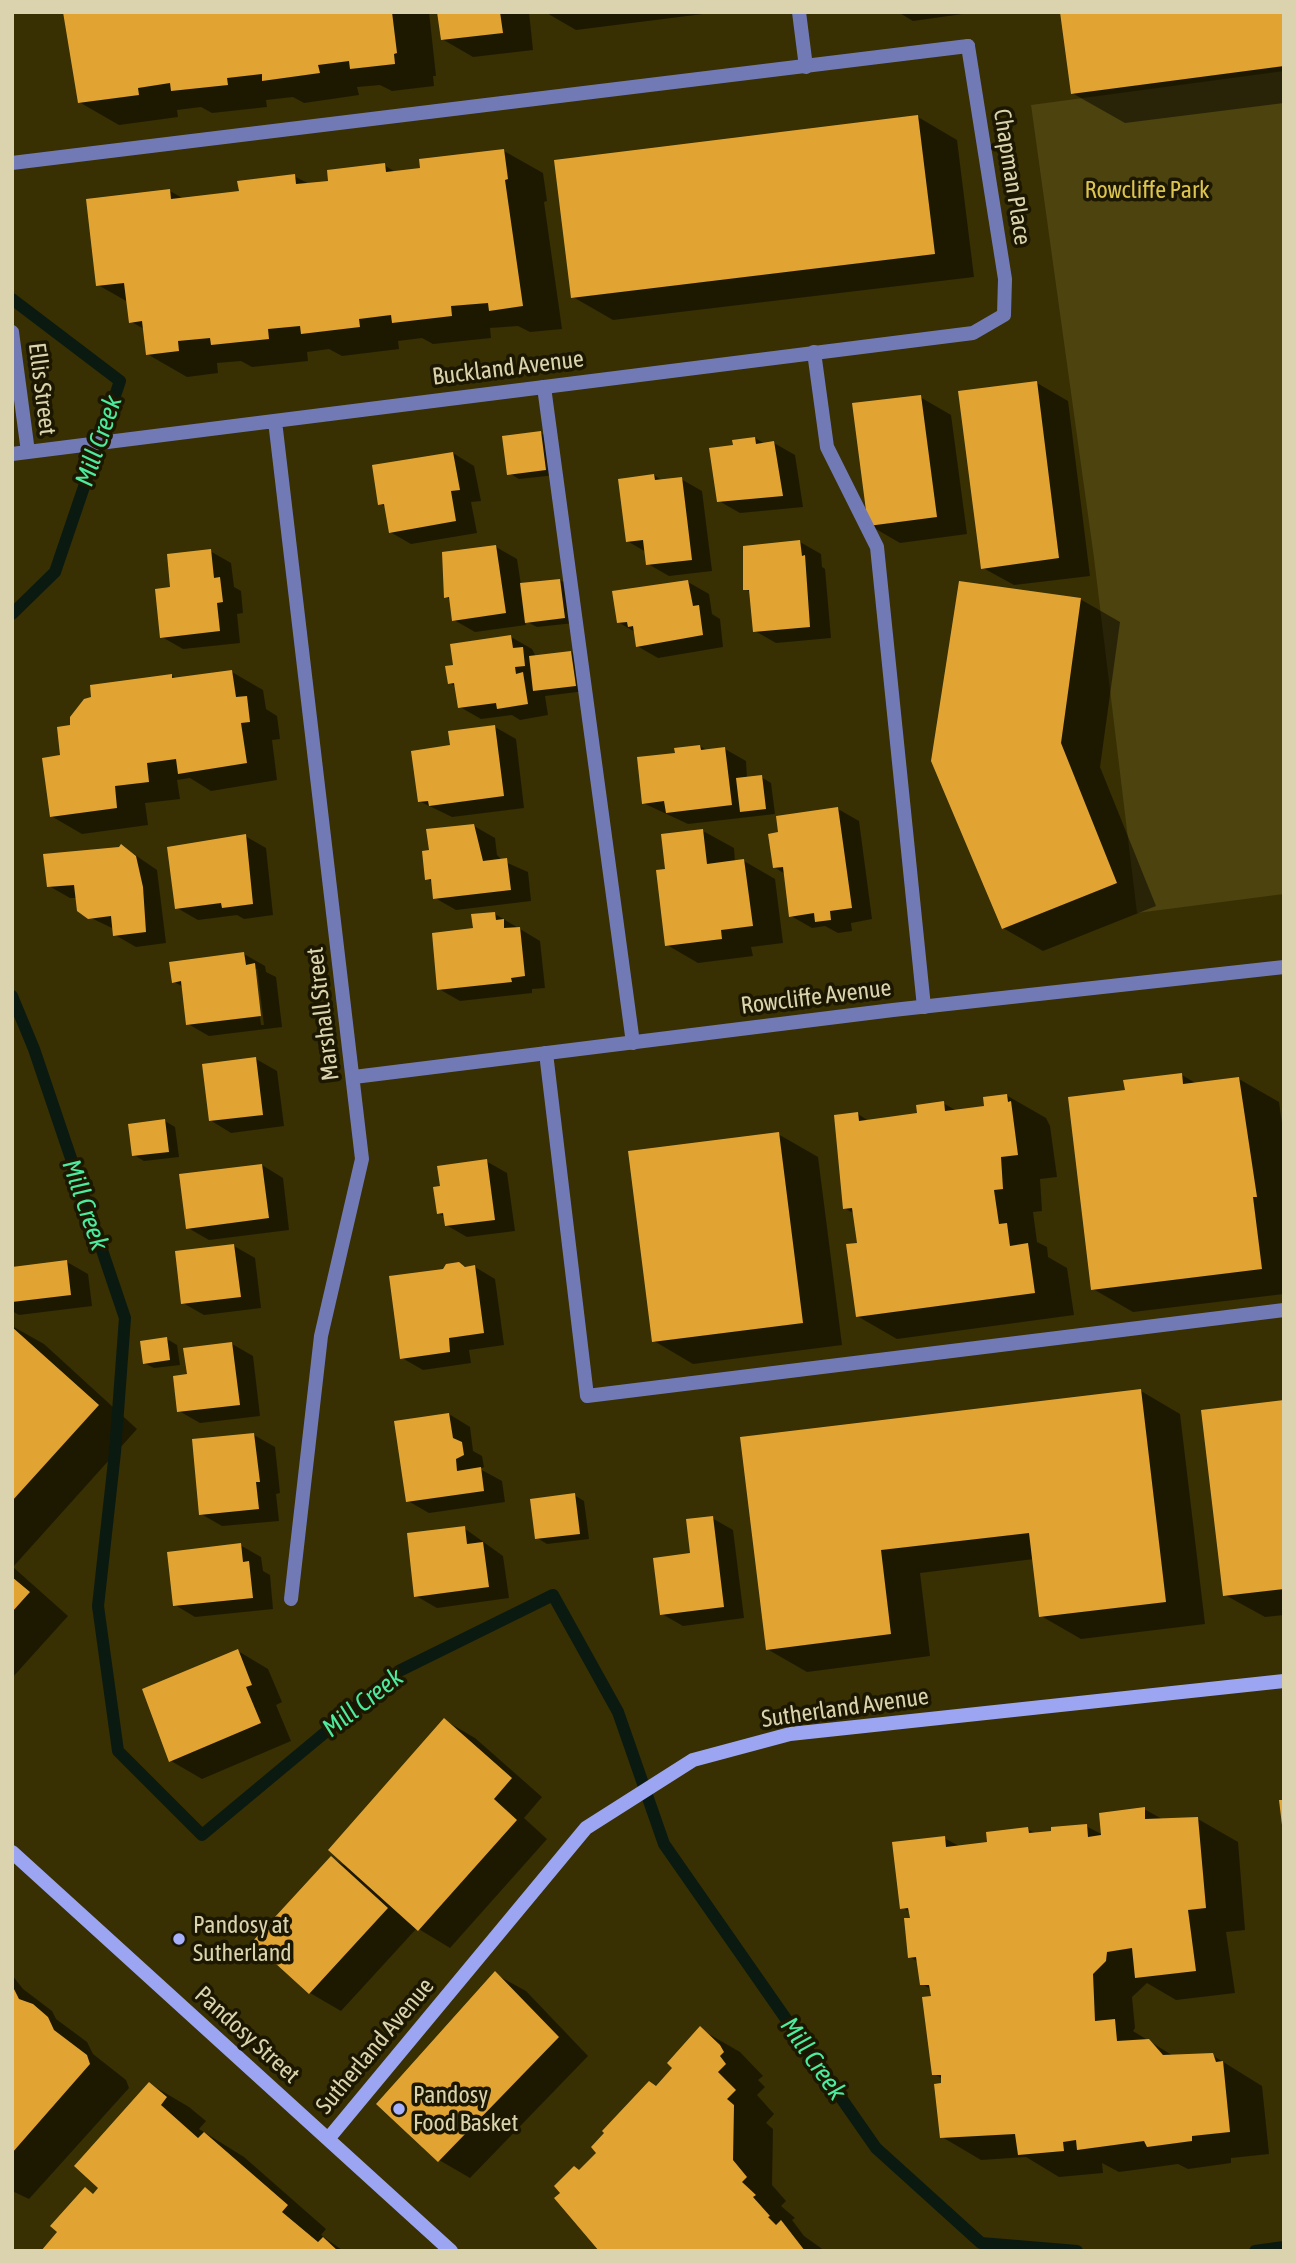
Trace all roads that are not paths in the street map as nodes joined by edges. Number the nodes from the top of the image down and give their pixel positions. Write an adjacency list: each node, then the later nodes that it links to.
1 (799, 12): 2 (street)
2 (806, 67): 3 (street); 4 (street, Chapman Place)
3 (12, 163)
4 (1004, 315): 6 (street, Buckland Avenue)
5 (12, 332): 9 (street, Ellis Street)
6 (814, 352): 7 (street, Buckland Avenue); 12 (street)
7 (544, 387): 8 (street, Buckland Avenue); 13 (street)
8 (275, 421): 9 (street, Buckland Avenue); 15 (street, Marshall Street)
9 (28, 452): 10 (street, Buckland Avenue)
10 (12, 454)
11 (1284, 967): 12 (street, Rowcliffe Avenue)
12 (924, 1007): 13 (street, Rowcliffe Avenue)
13 (633, 1043): 14 (street, Rowcliffe Avenue)
14 (545, 1053): 15 (street, Rowcliffe Avenue); 16 (street)
15 (354, 1077): 17 (street, Marshall Street)
16 (1284, 1310)
17 (291, 1599)
18 (1284, 1681): 20 (street, Sutherland Avenue)
19 (12, 1852): 20 (street, Pandosy Street)
20 (328, 2140): 21 (street, Pandosy Street)
21 (451, 2251)

